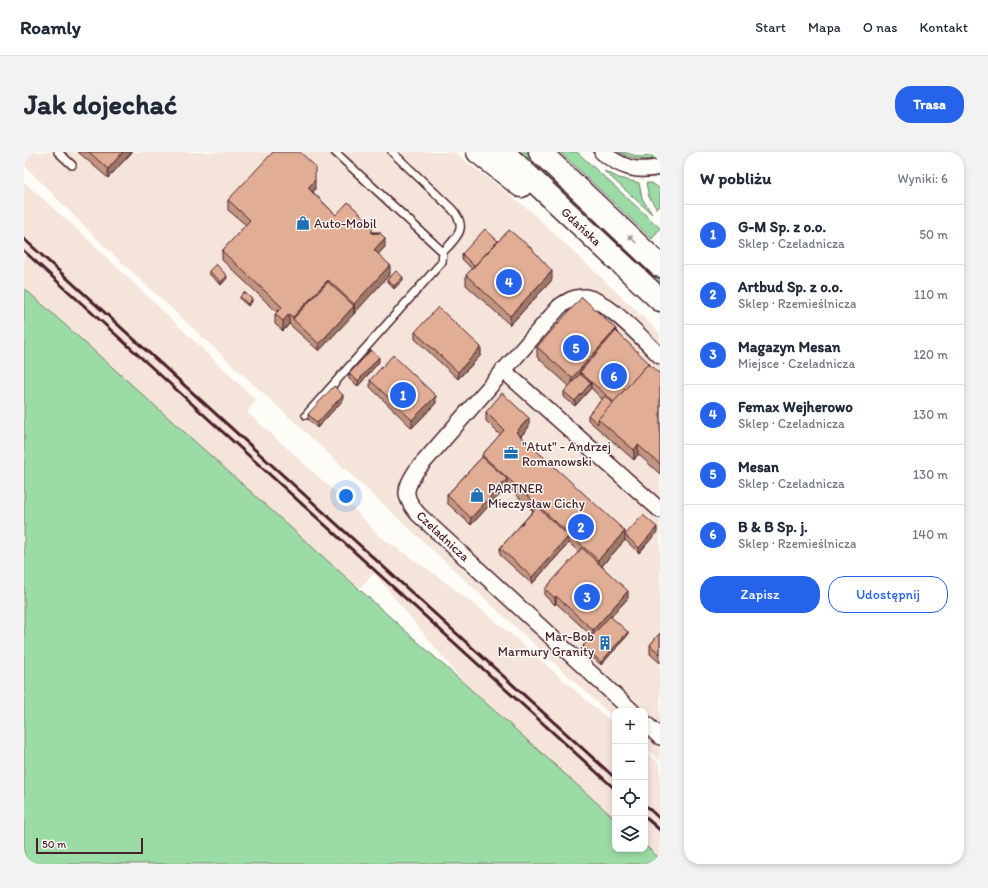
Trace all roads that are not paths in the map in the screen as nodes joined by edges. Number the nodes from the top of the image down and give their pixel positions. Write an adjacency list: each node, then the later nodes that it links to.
1 (58, 152): 8 (lane)
2 (335, 152): 10 (lane)
3 (392, 152): 10 (lane)
4 (478, 152): 11 (main road)
5 (503, 152): 11 (main road, Gdańska)
6 (540, 152): 12 (main road, Gdańska, one-way to 6)
7 (602, 152): 9 (street)
8 (72, 165)
9 (660, 167)
10 (443, 252): 16 (lane)
11 (620, 263): 13 (main road, Gdańska)
12 (660, 266)
13 (660, 300)
14 (660, 356): 15 (street, Czeladnicza)
15 (503, 370): 17 (street); 18 (street, Czeladnicza)
16 (306, 415)
17 (660, 510)
18 (629, 708)
19 (648, 726): 20 (street)
20 (660, 737)

